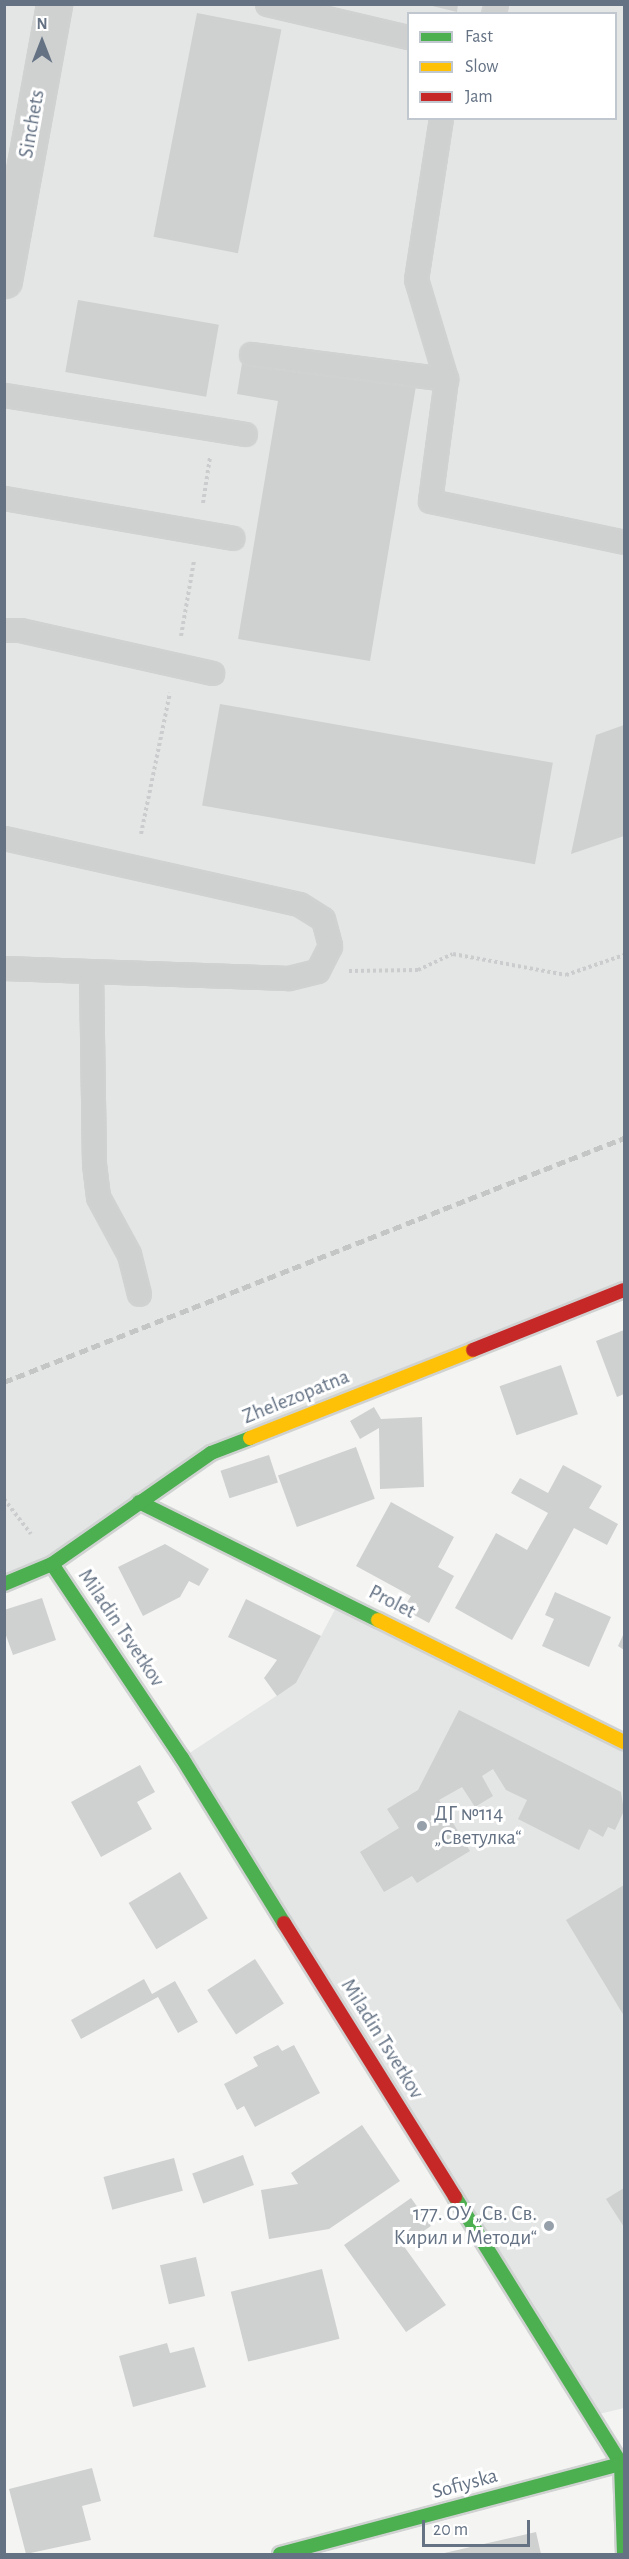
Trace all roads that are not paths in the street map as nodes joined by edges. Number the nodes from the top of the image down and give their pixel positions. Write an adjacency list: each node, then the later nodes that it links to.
1 (54, 4): 5 (street, Sinchets)
2 (267, 4): 3 (lane)
3 (407, 37)
4 (441, 120): 7 (lane)
5 (4, 280)
6 (250, 354): 7 (lane)
7 (446, 379): 12 (lane)
8 (4, 395): 9 (lane)
9 (245, 434)
10 (4, 498): 11 (lane)
11 (233, 538)
12 (624, 542)
13 (4, 630): 14 (lane)
14 (212, 673)
15 (4, 838): 17 (lane)
16 (4, 968): 17 (lane)
17 (91, 972): 19 (lane)
18 (624, 1290): 20 (street, Zhelezopatna)
19 (139, 1294)
20 (139, 1502): 21 (street, Zhelezopatna); 23 (street, Prolet)
21 (52, 1564): 22 (street, Zhelezopatna); 24 (street, Miladin Tsvetkov)
22 (4, 1584)
23 (624, 1742)
24 (623, 2463): 25 (street, Sofiyska); 26 (street, Miladin Tsvetkov)
25 (280, 2554)
26 (624, 2554)

